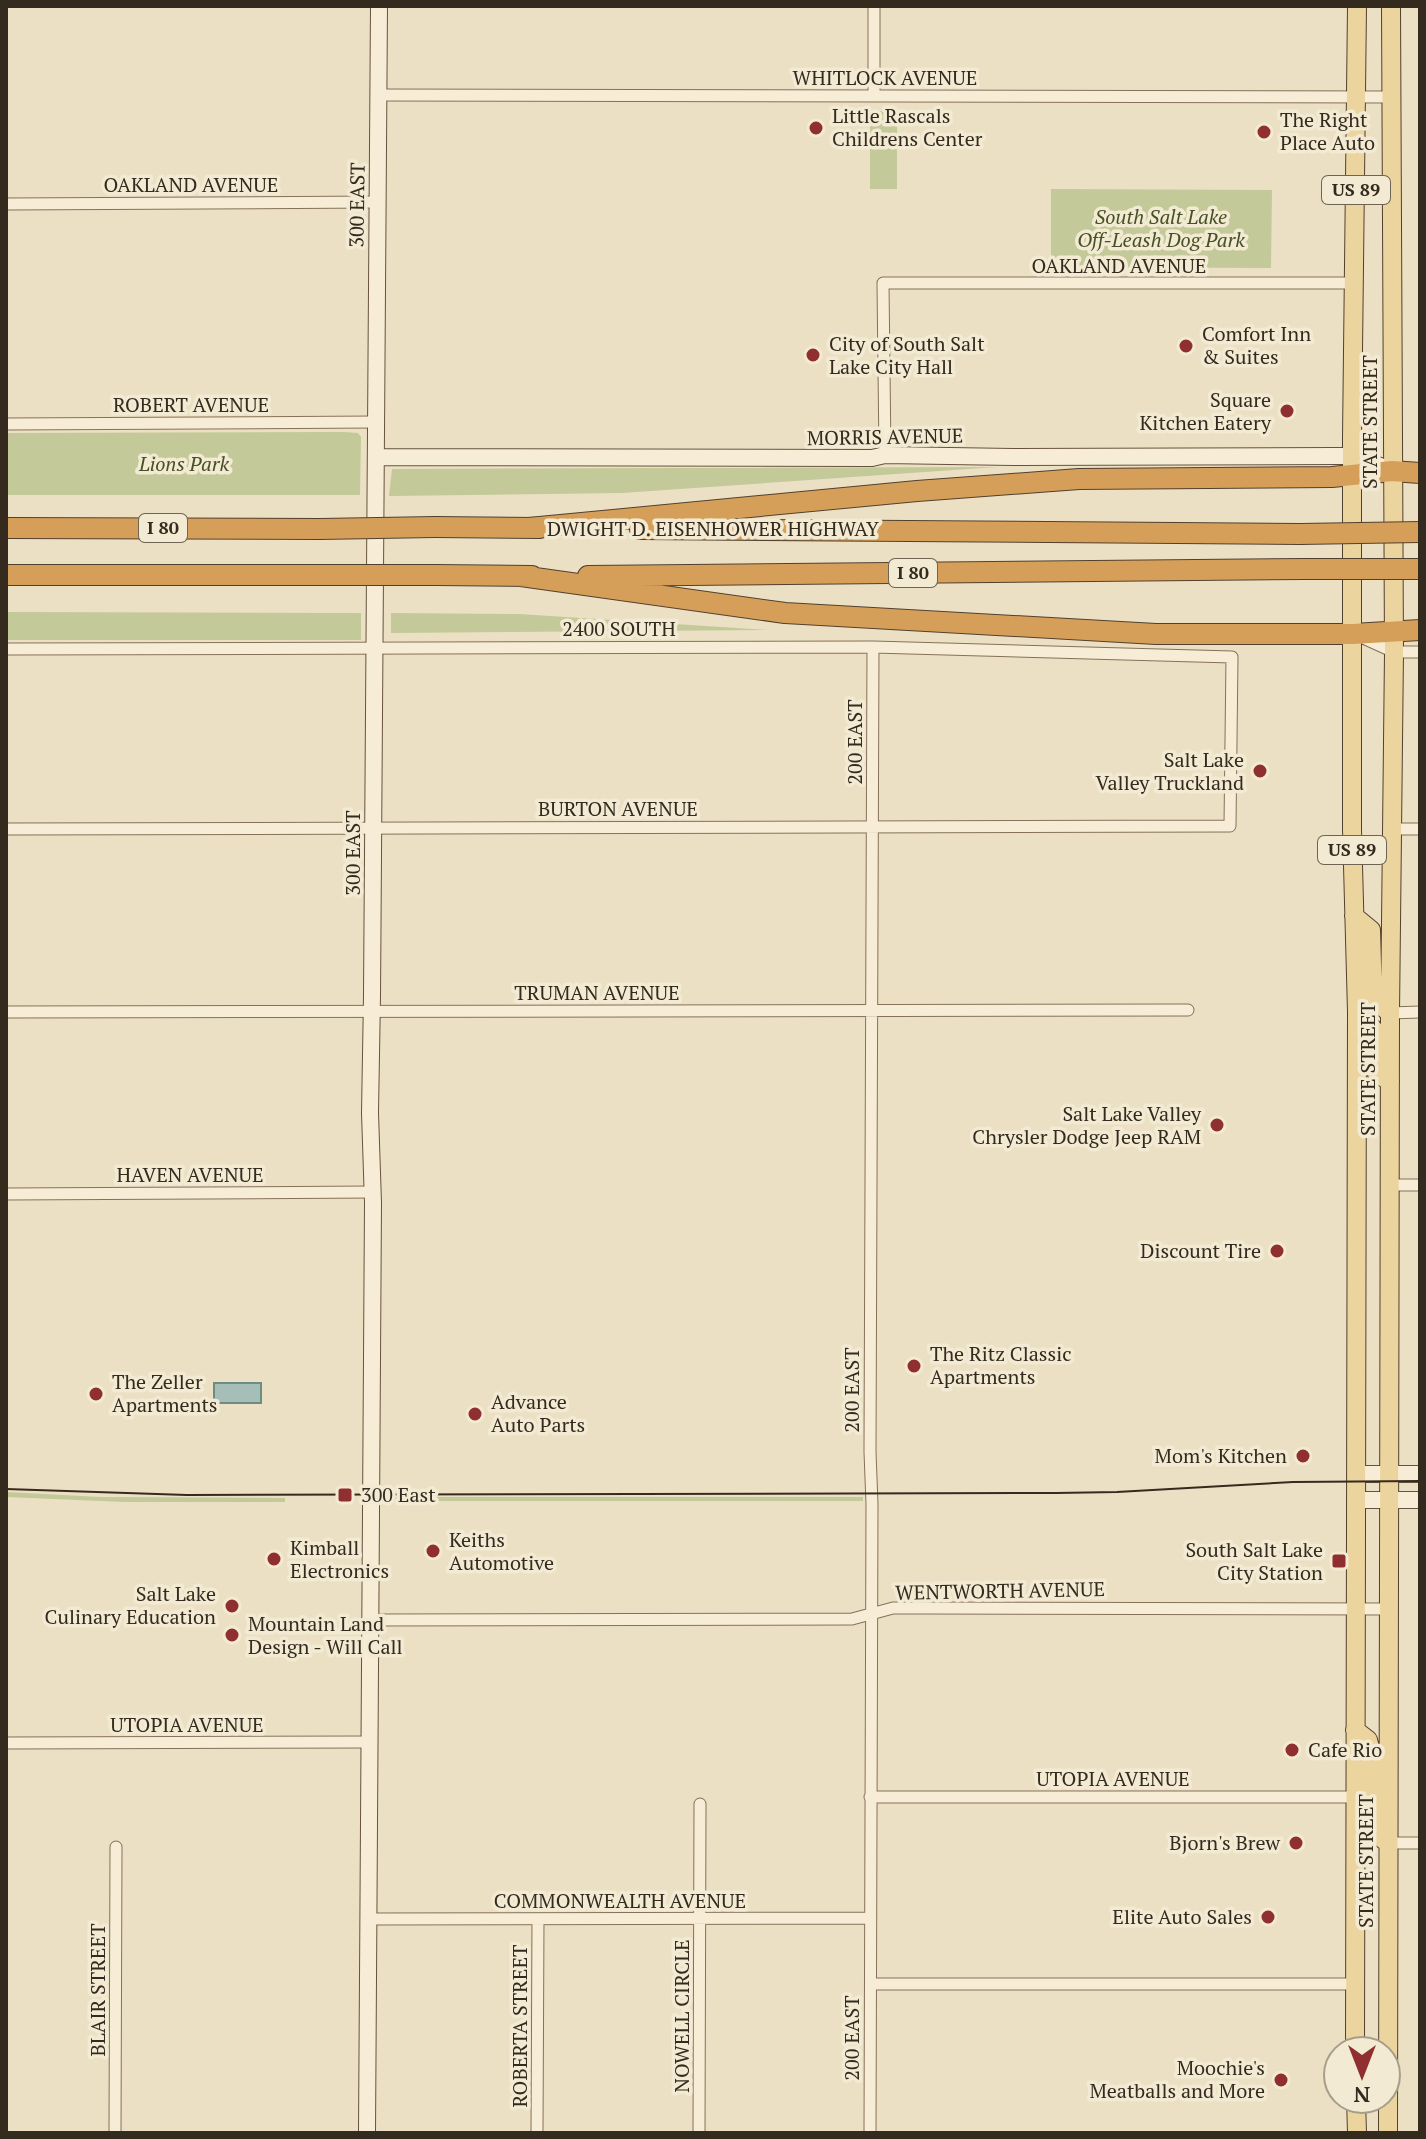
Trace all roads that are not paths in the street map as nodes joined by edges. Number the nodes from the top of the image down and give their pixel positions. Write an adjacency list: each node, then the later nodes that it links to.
1 (379, 6): 5 (street, 300 EAST)
2 (874, 6): 6 (street)
3 (1357, 6): 7 (main road, STATE STREET / US 89)
4 (1391, 6): 8 (main road, STATE STREET / US 89)
5 (379, 95): 6 (street, WHITLOCK AVENUE); 9 (street, 300 EAST)
6 (874, 96): 7 (street, WHITLOCK AVENUE)
7 (1356, 97): 8 (street, WHITLOCK AVENUE); 11 (main road, STATE STREET / US 89)
8 (1391, 97): 17 (main road, STATE STREET / US 89)
9 (377, 202): 10 (street, OAKLAND AVENUE); 12 (street, 300 EAST)
10 (6, 204)
11 (1355, 283): 14 (street, OAKLAND AVENUE); 16 (main road, STATE STREET / US 89)
12 (376, 422): 13 (street, ROBERT AVENUE); 15 (street, 300 EAST)
13 (6, 424)
14 (885, 455): 15 (street, MORRIS AVENUE); 16 (street, MORRIS AVENUE)
15 (376, 457): 28 (street, 300 EAST)
16 (1353, 466): 17 (highway); 20 (highway); 26 (main road, STATE STREET / US 89)
17 (1392, 471): 18 (highway); 27 (main road, STATE STREET / US 89)
18 (1420, 473)
19 (6, 528): 20 (highway, DWIGHT D. EISENHOWER HIGHWAY / I 80, bridge)
20 (529, 528): 21 (highway, DWIGHT D. EISENHOWER HIGHWAY / I 80, bridge)
21 (1420, 532)
22 (1420, 569): 24 (highway, I 80, bridge)
23 (6, 575): 24 (highway, I 80, bridge)
24 (521, 576): 26 (highway)
25 (1420, 630): 27 (highway)
26 (1353, 634): 27 (highway); 38 (main road, STATE STREET / US 89)
27 (1394, 641): 31 (street); 36 (main road, STATE STREET / US 89)
28 (374, 647): 29 (street, 2400 SOUTH); 30 (street, 2400 SOUTH); 34 (street, 300 EAST)
29 (873, 647): 32 (street, 200 EAST); 33 (street, 2400 SOUTH)
30 (6, 649)
31 (1420, 652)
32 (873, 826): 33 (street, BURTON AVENUE); 34 (street, BURTON AVENUE); 39 (street, 200 EAST)
33 (1230, 826)
34 (374, 828): 35 (street, BURTON AVENUE); 41 (street, 300 EAST)
35 (6, 829)
36 (1391, 829): 37 (street); 45 (main road, STATE STREET / US 89)
37 (1420, 829)
38 (1354, 916): 43 (main road, STATE STREET / US 89); 45 (main road)
39 (872, 1010): 40 (street, TRUMAN AVENUE); 41 (street, TRUMAN AVENUE); 59 (street, 200 EAST)
40 (1188, 1010)
41 (372, 1011): 42 (street, TRUMAN AVENUE); 49 (street, 300 EAST)
42 (6, 1012)
43 (1357, 1012): 46 (main road); 51 (main road, STATE STREET / US 89)
44 (1420, 1012): 45 (street)
45 (1390, 1013): 46 (main road, STATE STREET / US 89)
46 (1390, 1081): 47 (main road, STATE STREET / US 89)
47 (1390, 1185): 48 (street); 52 (main road, STATE STREET / US 89)
48 (1420, 1185)
49 (373, 1192): 50 (street, HAVEN AVENUE); 60 (street, 300 EAST)
50 (6, 1194)
51 (1356, 1474): 52 (street); 54 (main road, STATE STREET / US 89)
52 (1389, 1474): 53 (street); 55 (main road, STATE STREET / US 89)
53 (1420, 1474)
54 (1356, 1500): 55 (street); 57 (main road, STATE STREET / US 89)
55 (1389, 1500): 56 (street); 58 (main road, STATE STREET / US 89)
56 (1420, 1500)
57 (1356, 1608): 58 (street, WENTWORTH AVENUE); 59 (street, WENTWORTH AVENUE); 61 (main road, STATE STREET / US 89)
58 (1389, 1609): 67 (main road, STATE STREET / US 89)
59 (872, 1614): 60 (street, WENTWORTH AVENUE); 64 (street, 200 EAST)
60 (372, 1620): 62 (street, 300 EAST)
61 (1355, 1730): 65 (main road, STATE STREET / US 89); 67 (main road)
62 (369, 1742): 63 (street, UTOPIA AVENUE); 72 (street, 300 EAST)
63 (6, 1743)
64 (870, 1797): 65 (street, UTOPIA AVENUE); 71 (street, 200 EAST)
65 (1355, 1797): 75 (main road, STATE STREET / US 89)
66 (700, 1804): 70 (street, NOWELL CIRCLE)
67 (1388, 1843): 68 (street); 82 (main road, STATE STREET / US 89)
68 (1420, 1843)
69 (116, 1847): 77 (street, BLAIR STREET)
70 (700, 1918): 71 (street, COMMONWEALTH AVENUE); 73 (street, COMMONWEALTH AVENUE); 80 (street, NOWELL CIRCLE)
71 (870, 1918): 74 (street, 200 EAST)
72 (370, 1919): 73 (street, COMMONWEALTH AVENUE); 78 (street, 300 EAST)
73 (538, 1919): 79 (street, ROBERTA STREET)
74 (871, 1984): 75 (street); 81 (street, 200 EAST)
75 (1355, 1984): 76 (main road, STATE STREET / US 89)
76 (1355, 2035)
77 (115, 2133)
78 (367, 2133)
79 (537, 2133)
80 (699, 2133)
81 (870, 2133)
82 (1388, 2133)

